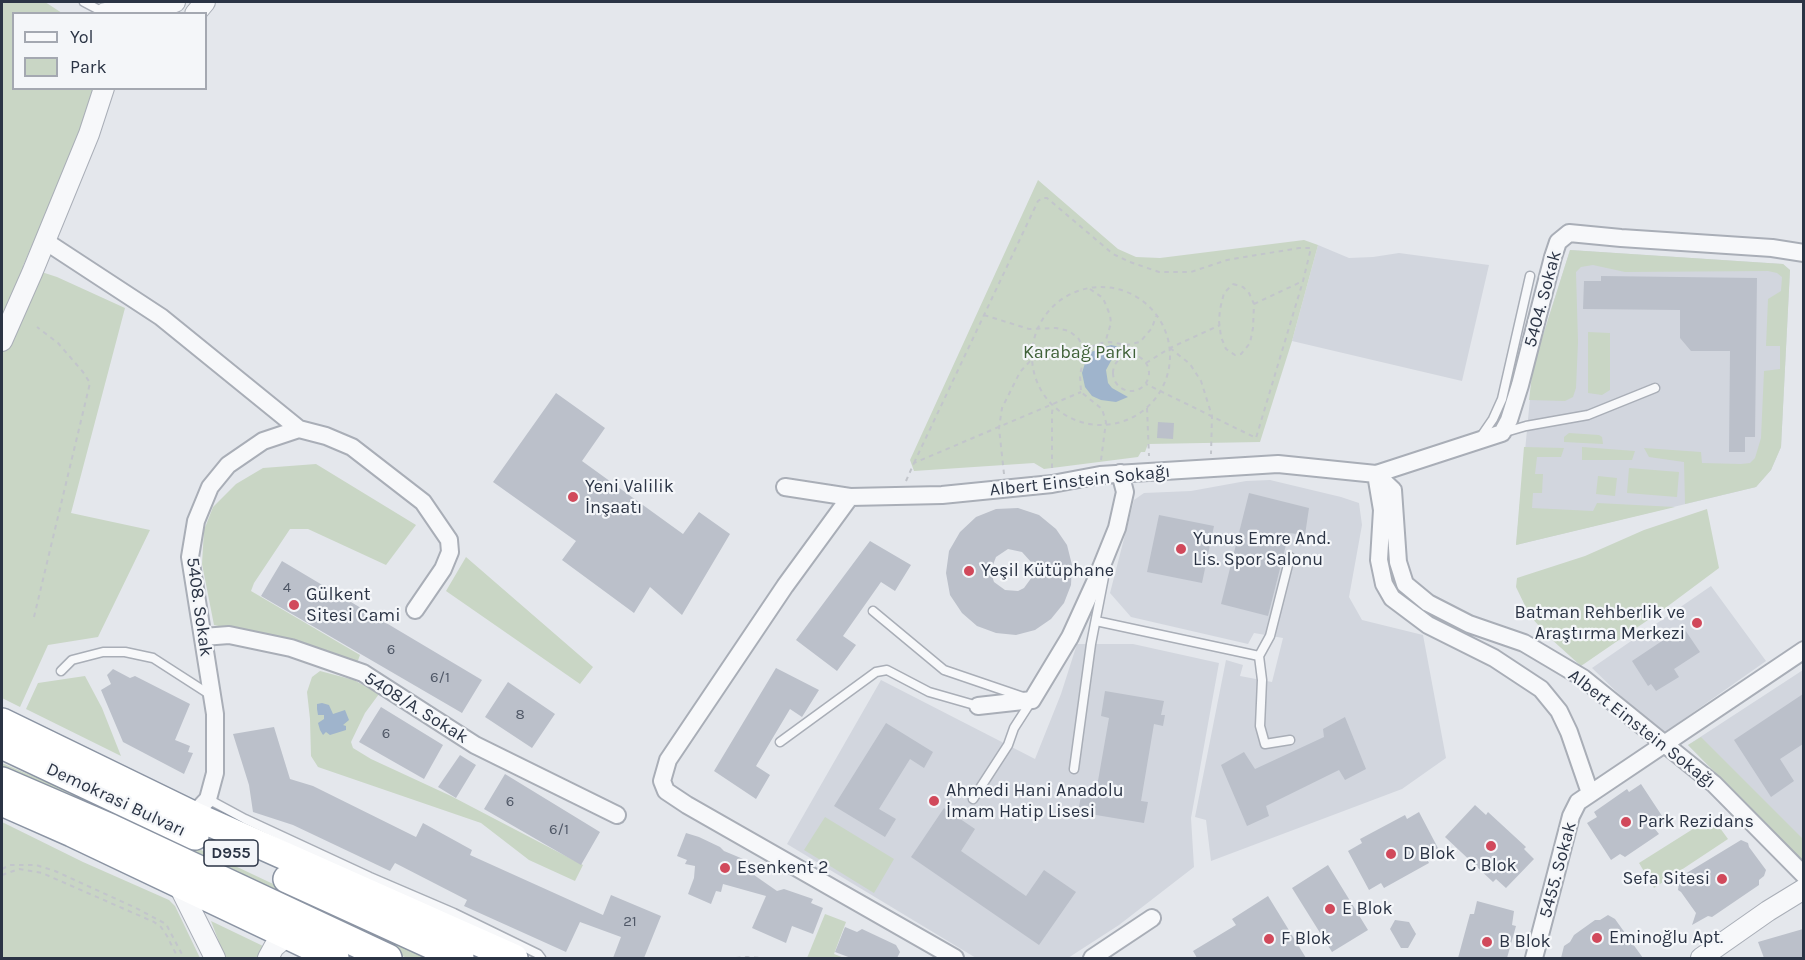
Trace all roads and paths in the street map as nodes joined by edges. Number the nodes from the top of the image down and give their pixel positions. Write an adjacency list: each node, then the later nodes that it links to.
1 (84, 2): 3 (lane)
2 (175, 2): 4 (street)
3 (103, 12)
4 (142, 12)
5 (103, 90): 6 (street)
6 (45, 241): 17 (street); 32 (street)
7 (1803, 253): 33 (street, 5404. Sokak)
8 (1530, 276): 34 (lane)
9 (1303, 281): 11 (path); 12 (path); 29 (path)
10 (1088, 287): 13 (path); 16 (path); 18 (path)
11 (1254, 304): 14 (path); 14 (path)
12 (984, 315): 16 (path); 35 (path)
13 (1157, 315): 18 (path); 19 (path)
14 (1220, 325): 19 (path)
15 (37, 327): 50 (path)
16 (1037, 329): 20 (path); 21 (path)
17 (2, 341)
18 (1105, 343): 20 (path)
19 (1170, 348): 22 (path); 26 (path); 29 (path)
20 (1087, 352): 25 (path)
21 (1033, 358): 27 (path); 31 (path)
22 (1146, 363): 23 (path); 23 (path)
23 (1146, 384): 26 (path)
24 (1655, 388): 33 (lane)
25 (1081, 392): 27 (path); 30 (path)
26 (1161, 392): 28 (path); 29 (path)
27 (1053, 405): 30 (path); 31 (path); 41 (path)
28 (1147, 408): 30 (path); 37 (path)
29 (1212, 416): 36 (path)
30 (1104, 425): 40 (path)
31 (999, 428): 35 (path); 43 (path)
32 (299, 429): 48 (street); 52 (street, 5408. Sokak)
33 (1502, 433): 34 (street)
34 (1478, 441): 39 (street)
35 (914, 463): 44 (path)
36 (1210, 469): 37 (street, Albert Einstein Sokağı); 39 (street, Albert Einstein Sokağı)
37 (1149, 471): 38 (street, Albert Einstein Sokağı)
38 (1120, 473): 40 (street, Albert Einstein Sokağı); 46 (street)
39 (1376, 474): 63 (street, Albert Einstein Sokağı); 66 (street, Albert Einstein Sokağı)
40 (1100, 475): 41 (street, Albert Einstein Sokağı)
41 (1052, 483): 43 (street, Albert Einstein Sokağı)
42 (785, 487): 45 (street, Albert Einstein Sokağı)
43 (1006, 488): 44 (street, Albert Einstein Sokağı)
44 (900, 496): 45 (street, Albert Einstein Sokağı)
45 (850, 497): 90 (street)
46 (1118, 528): 51 (lane); 57 (street)
47 (1290, 557): 54 (lane)
48 (415, 610)
49 (873, 611): 57 (lane)
50 (34, 617)
51 (1096, 621): 54 (lane); 64 (lane)
52 (203, 637): 56 (street, 5408. Sokak); 70 (street, 5408/A. Sokak)
53 (1803, 650): 63 (street, 5455. Sokak)
54 (1259, 656): 60 (lane)
55 (61, 671): 56 (lane)
56 (212, 696): 69 (street, 5408. Sokak)
57 (1032, 700): 58 (street); 67 (lane)
58 (978, 706): 61 (lane)
59 (2, 722): 69 (highway)
60 (1290, 740)
61 (780, 742)
62 (2, 745): 85 (highway, Demokrasi Bulvarı / D955)
63 (1665, 745): 66 (street, 5455. Sokak); 73 (street, Albert Einstein Sokağı)
64 (1074, 769)
65 (2, 781): 84 (highway, Demokrasi Bulvarı / D955)
66 (1590, 793): 92 (street, 5455. Sokak)
67 (974, 799)
68 (2, 802): 74 (highway)
69 (201, 807): 86 (highway); 87 (lane)
70 (617, 815)
71 (2, 869): 80 (path)
72 (2, 875): 79 (path)
73 (1803, 875)
74 (178, 884): 78 (highway); 81 (street)
75 (1803, 889): 76 (street)
76 (1795, 902): 93 (street)
77 (1152, 918): 91 (street)
78 (287, 936): 82 (street); 83 (highway)
79 (178, 958)
80 (184, 958)
81 (215, 958)
82 (268, 958)
83 (334, 958)
84 (388, 958)
85 (460, 958)
86 (514, 958)
87 (541, 958)
88 (736, 958): 89 (path)
89 (761, 958)
90 (955, 958)
91 (1092, 958)
92 (1534, 958)
93 (1701, 958)

